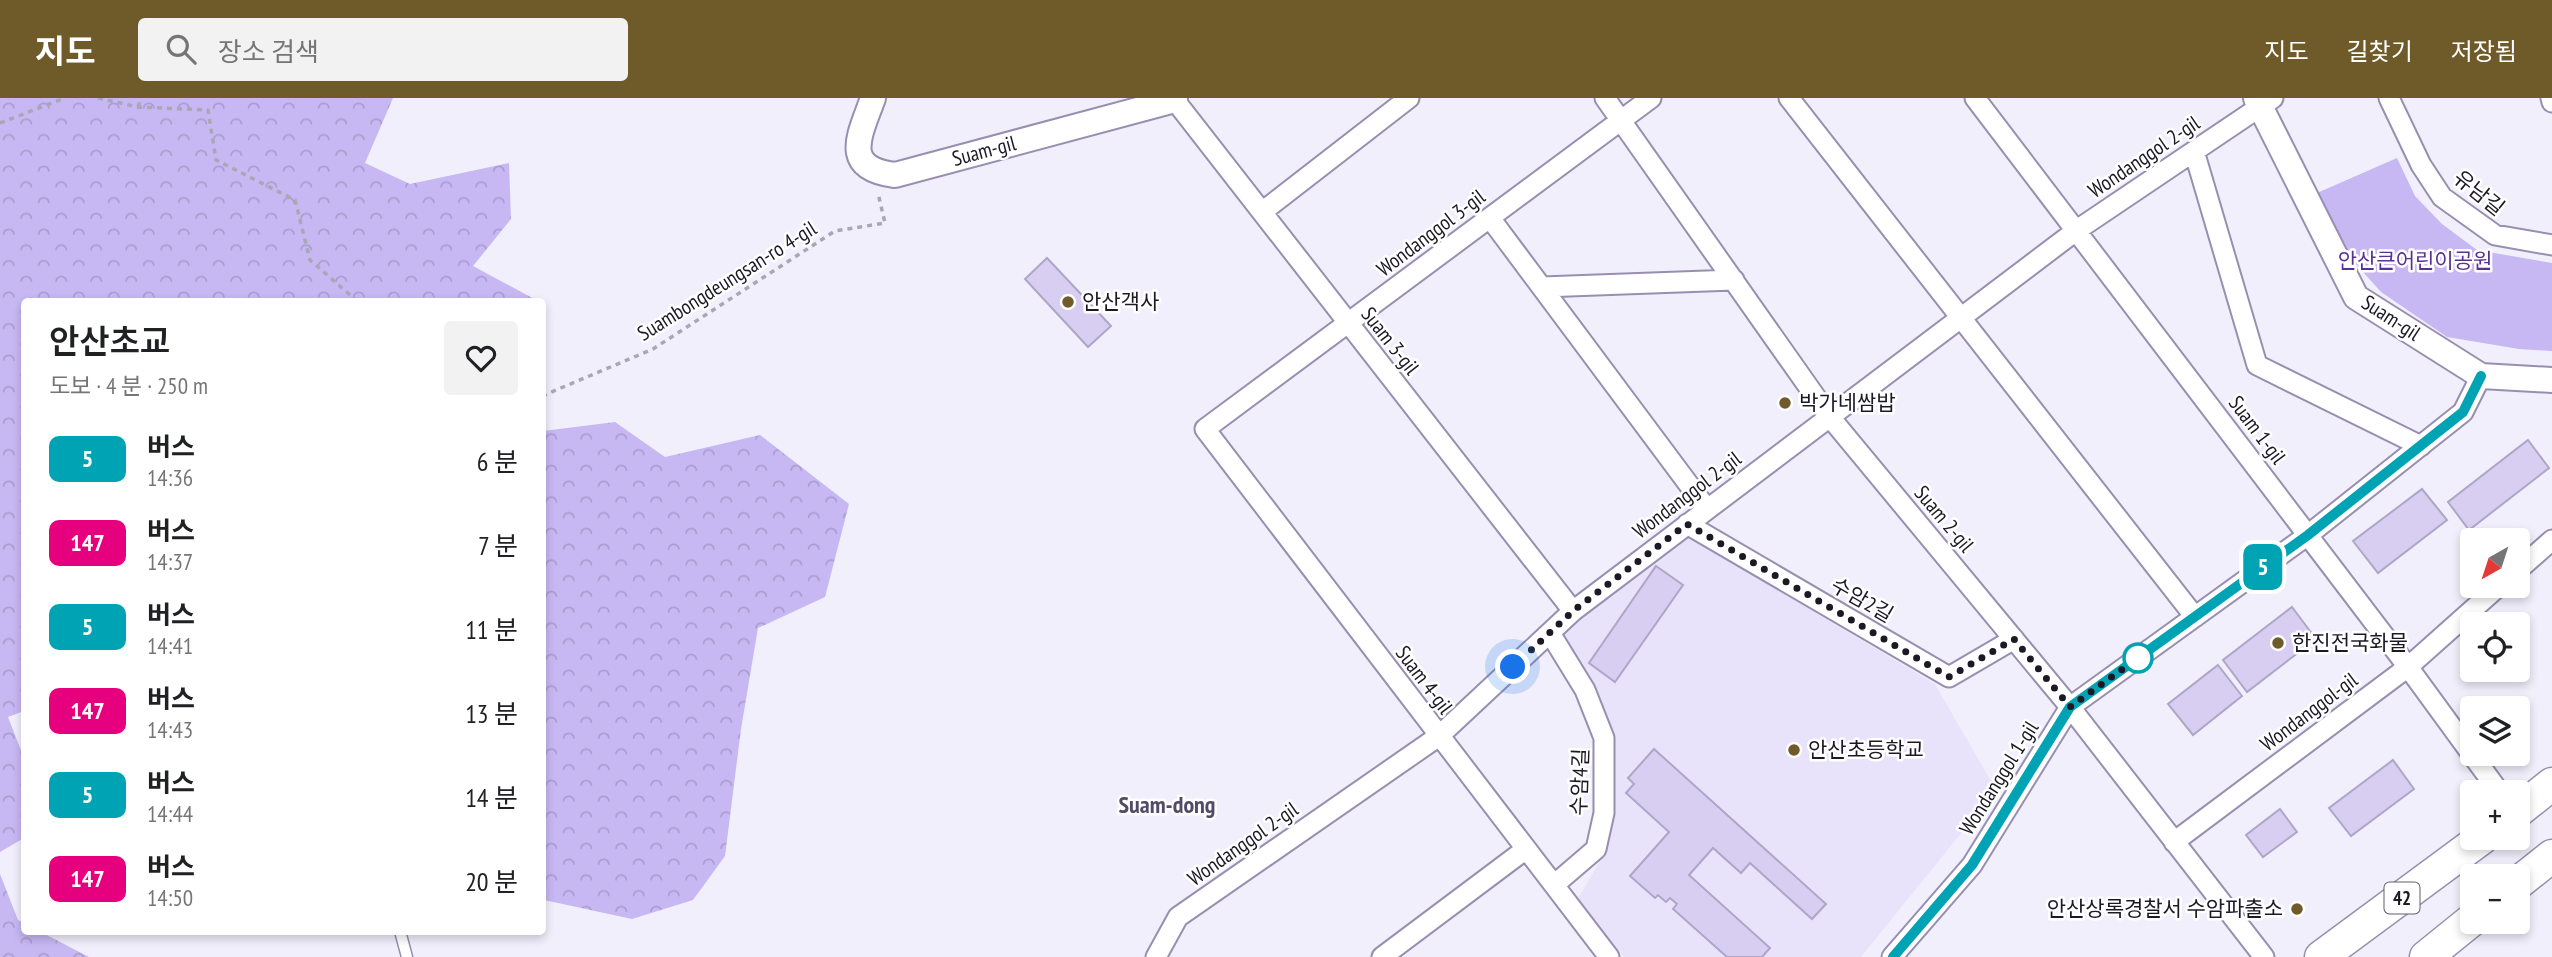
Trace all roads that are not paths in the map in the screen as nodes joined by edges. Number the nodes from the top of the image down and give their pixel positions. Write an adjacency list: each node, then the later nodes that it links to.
1 (873, 98): 8 (street, Suam-gil)
2 (1409, 98): 12 (street)
3 (1605, 98): 10 (street, Suam 2-gil)
4 (1651, 98): 10 (street, Wondanggol 3-gil)
5 (1789, 98): 18 (street)
6 (1975, 98): 14 (street, Suam 1-gil)
7 (2389, 98): 15 (street, 유남길)
8 (1175, 99): 12 (street, Suam 3-gil)
9 (2263, 101): 11 (street, Wondanggol 2-gil); 20 (street, Suam-gil)
10 (1622, 120): 13 (street, Wondanggol 3-gil); 16 (street, Suam 2-gil)
11 (2194, 151): 14 (street, Wondanggol 2-gil); 24 (street)
12 (1262, 212): 19 (street, Suam 3-gil)
13 (1490, 218): 17 (street); 19 (street, Wondanggol 3-gil)
14 (2077, 230): 18 (street, Wondanggol 2-gil); 27 (street, Suam 1-gil)
15 (2552, 245)
16 (1734, 280): 17 (street); 22 (street, Suam 2-gil)
17 (1542, 287): 25 (street)
18 (1961, 319): 22 (street, Wondanggol 2-gil); 32 (street)
19 (1347, 323): 23 (street, Wondanggol 3-gil); 31 (street, Suam 3-gil)
20 (2481, 376): 21 (street, Suam-gil); 24 (street, Wondanggol 1-gil)
21 (2552, 380)
22 (1829, 416): 25 (street, Wondanggol 2-gil); 34 (street, Suam 2-gil)
23 (1205, 429): 37 (street, Suam 4-gil)
24 (2421, 446): 27 (street, Wondanggol 1-gil)
25 (1707, 509): 26 (street, Wondanggol 2-gil)
26 (1687, 524): 31 (street, Wondanggol 2-gil); 34 (street, 수암2길)
27 (2308, 535): 32 (street, Wondanggol 1-gil); 35 (street, Suam 1-gil)
28 (2552, 540): 29 (street)
29 (2530, 559)
30 (2486, 598): 35 (street, Wondanggol-gil)
31 (1573, 611): 33 (street, Wondanggol 2-gil)
32 (2195, 617): 36 (street, Wondanggol 1-gil)
33 (1550, 633): 37 (street, Wondanggol 2-gil); 46 (street, 수암4길)
34 (2014, 639): 36 (street, Suam 2-gil)
35 (2408, 667): 38 (street, Suam 1-gil); 41 (street, Wondanggol-gil)
36 (2070, 707): 41 (street, Suam 2-gil); 53 (street, Wondanggol 1-gil)
37 (1439, 736): 42 (street, Suam 4-gil); 50 (street, Wondanggol 2-gil)
38 (2491, 780)
39 (2552, 784): 40 (main road)
40 (2530, 801)
41 (2174, 842): 54 (street, Suam 2-gil)
42 (1526, 849): 46 (street, Suam 4-gil); 51 (street)
43 (2466, 850): 55 (main road, 42)
44 (2552, 856): 45 (main road)
45 (2530, 873)
46 (1554, 885): 52 (street, Suam 4-gil)
47 (2460, 930): 56 (main road)
48 (401, 935): 49 (lane)
49 (407, 957)
50 (1156, 957)
51 (1382, 957)
52 (1609, 957)
53 (1892, 957)
54 (2264, 957)
55 (2321, 957)
56 (2426, 957)

